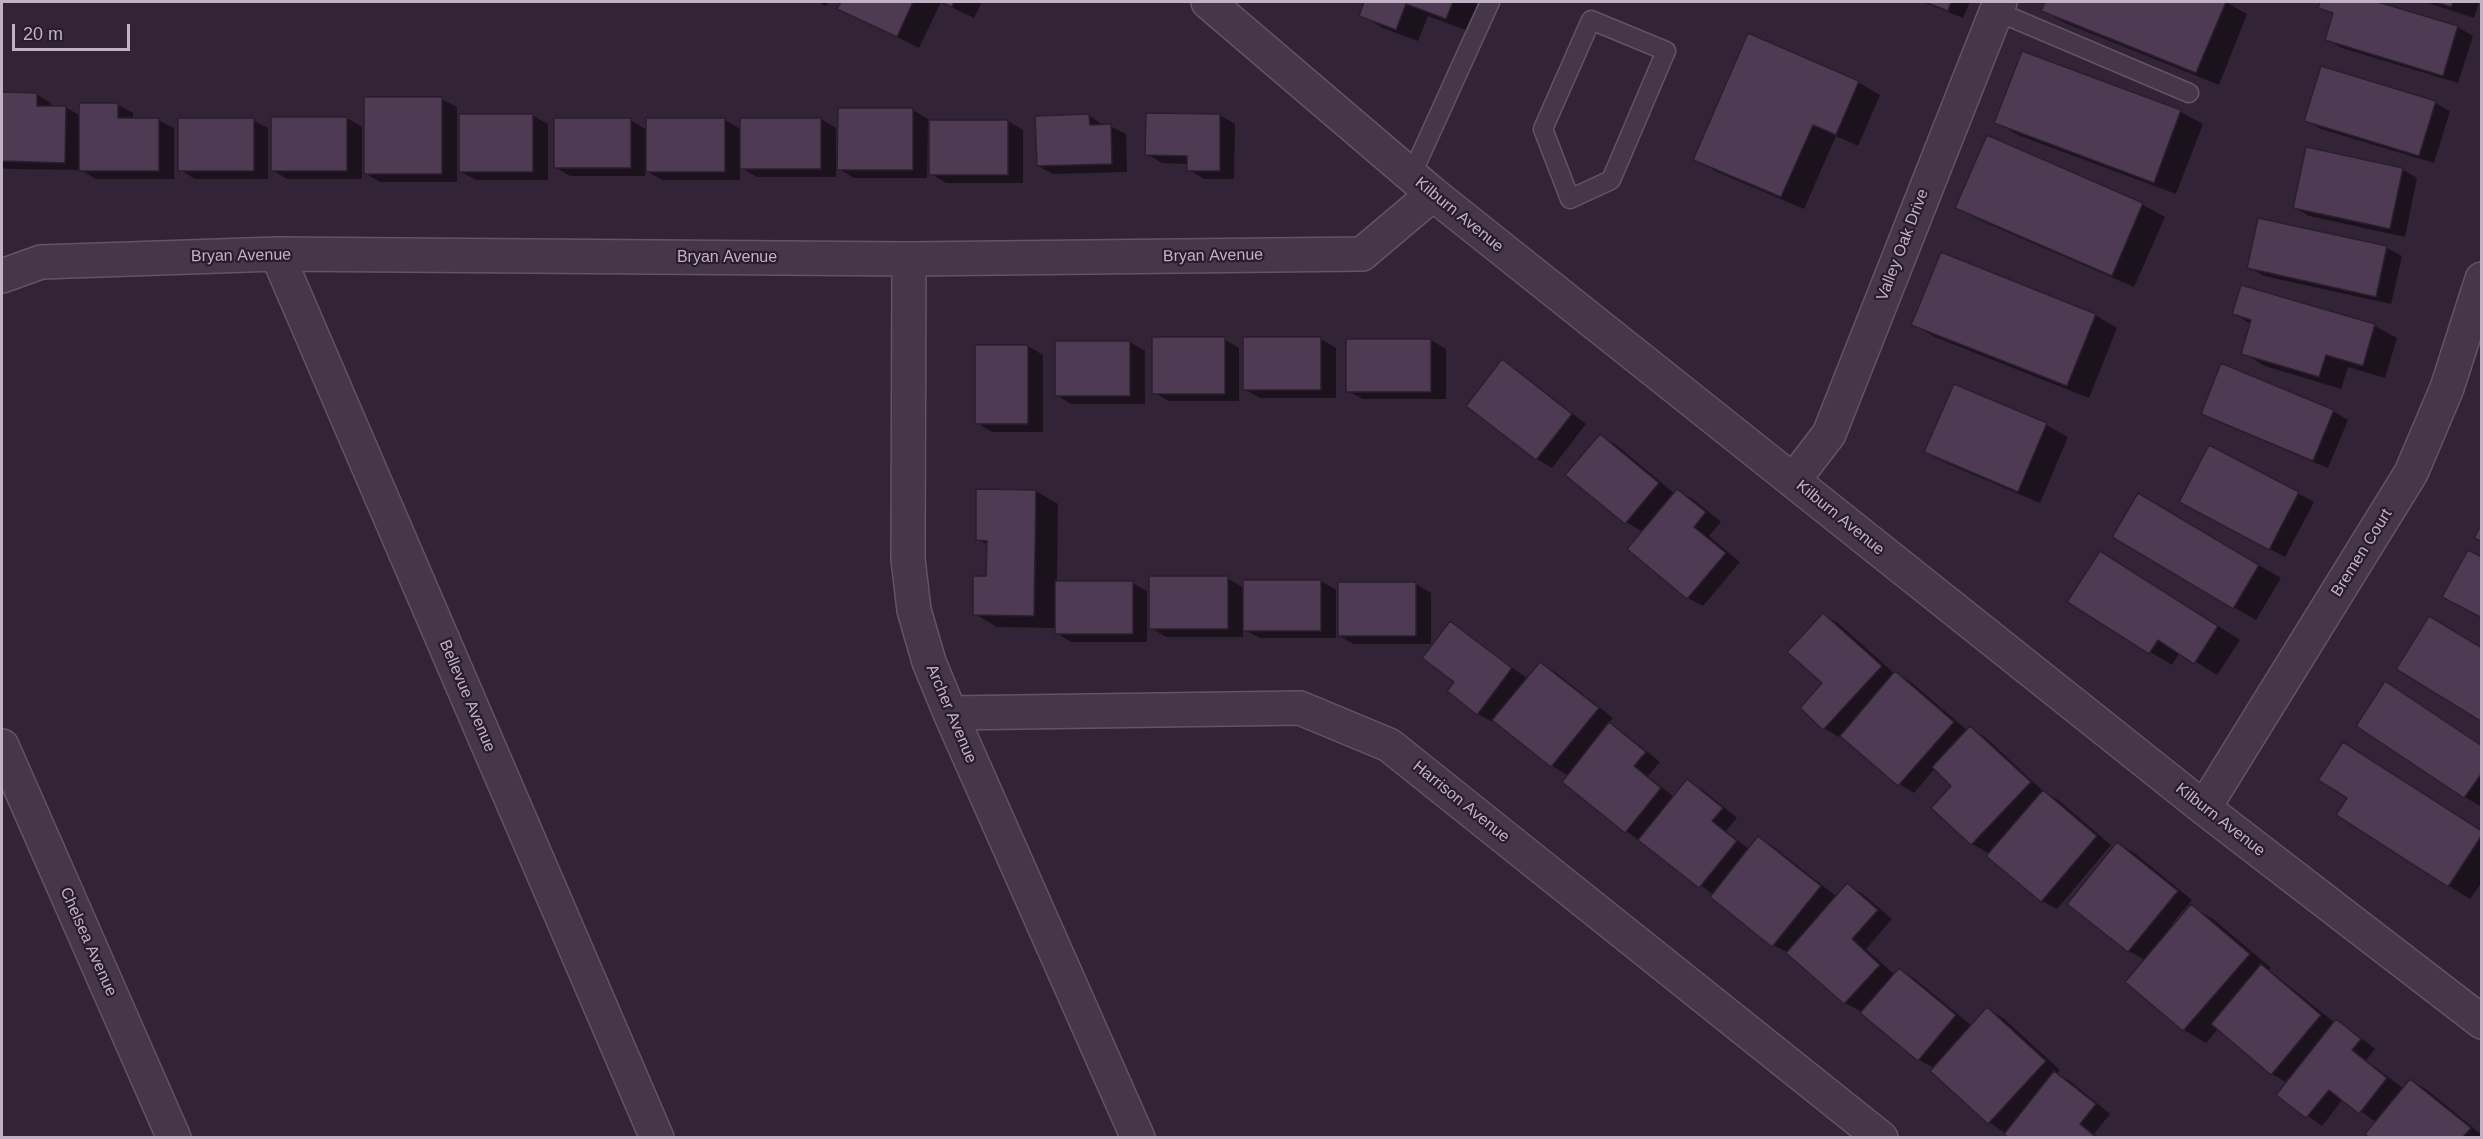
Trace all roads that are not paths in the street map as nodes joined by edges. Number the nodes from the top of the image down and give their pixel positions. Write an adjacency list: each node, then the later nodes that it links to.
1 (1208, 2): 5 (street, Kilburn Avenue)
2 (1490, 2): 5 (lane)
3 (1998, 6): 4 (lane); 11 (street, Valley Oak Drive)
4 (2189, 93)
5 (1422, 185): 8 (street, Bryan Avenue); 11 (street, Kilburn Avenue)
6 (1570, 199): 6 (lane)
7 (277, 254): 8 (street, Bryan Avenue); 9 (street, Bryan Avenue); 17 (street, Bellevue Avenue)
8 (909, 259): 12 (street, Archer Avenue)
9 (2, 276)
10 (2481, 279): 14 (street, Bremen Court)
11 (1793, 481): 14 (street, Kilburn Avenue)
12 (950, 713): 18 (street, Archer Avenue); 19 (street, Harrison Avenue)
13 (2, 746): 16 (street, Chelsea Avenue)
14 (2204, 808): 15 (street, Kilburn Avenue)
15 (2481, 1022)
16 (174, 1137)
17 (657, 1137)
18 (1138, 1137)
19 (1881, 1137)

